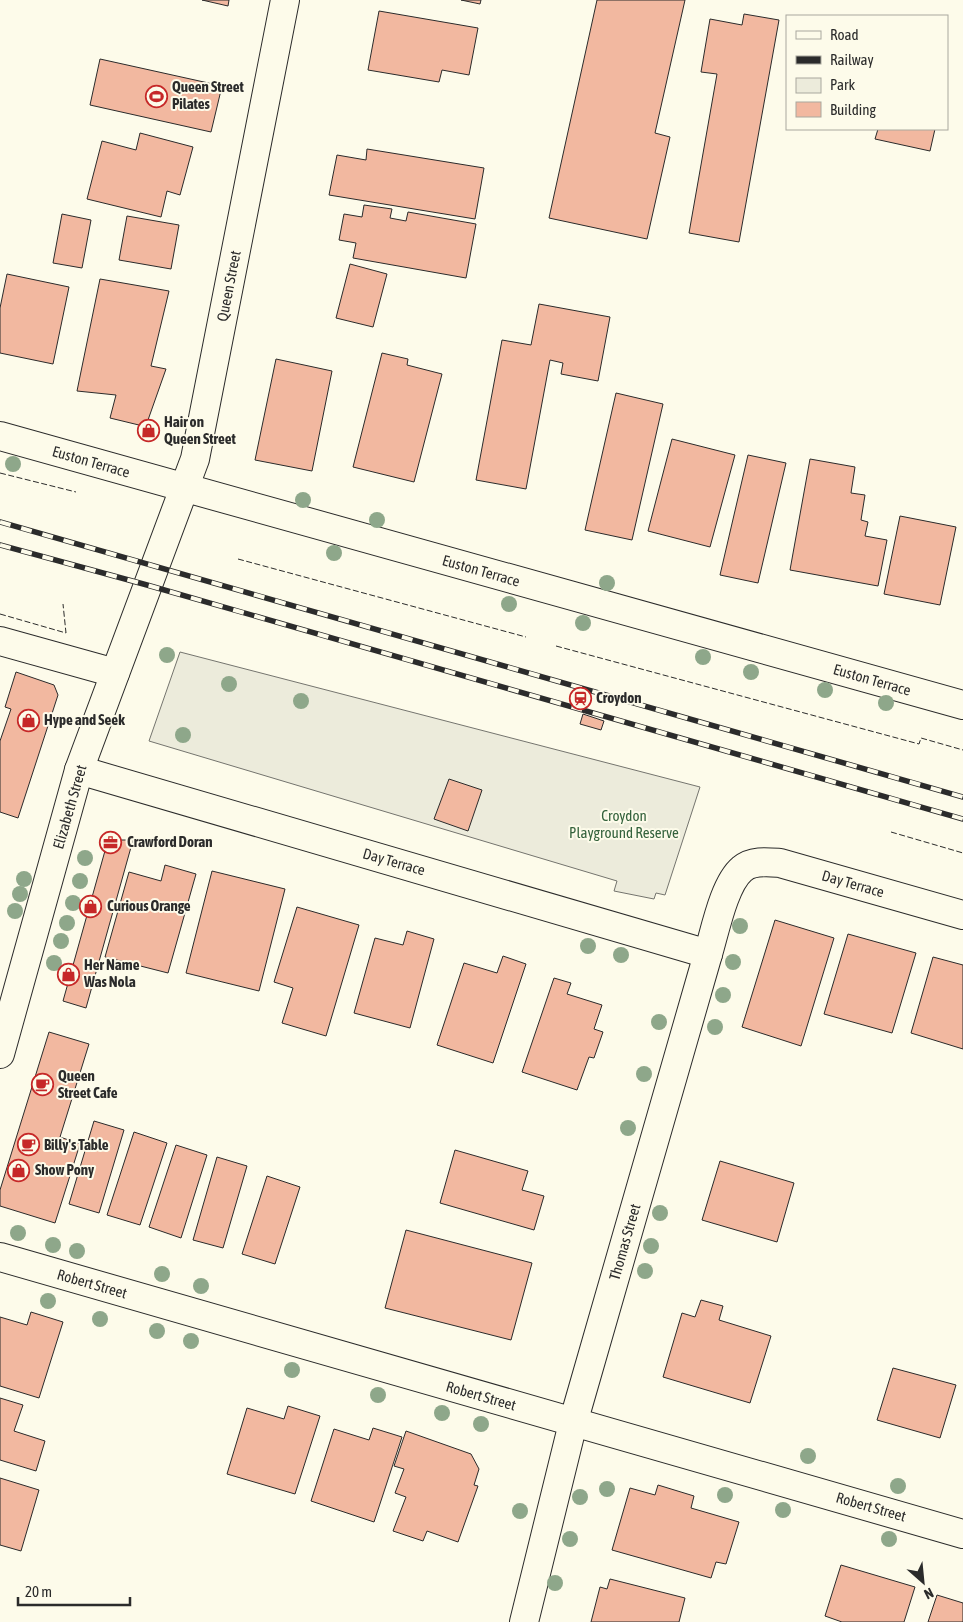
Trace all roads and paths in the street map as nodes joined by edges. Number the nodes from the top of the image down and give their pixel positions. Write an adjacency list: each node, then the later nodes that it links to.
1 (285, 0): 3 (street, Queen Street)
2 (0, 436): 3 (street, Euston Terrace)
3 (184, 489): 4 (street, Queen Street); 7 (street, Euston Terrace)
4 (154, 566): 6 (street, Elizabeth Street)
5 (0, 641): 6 (street)
6 (115, 673): 8 (street, Elizabeth Street)
7 (963, 705)
8 (80, 770): 11 (street, Day Terrace); 12 (street, Elizabeth Street)
9 (743, 868): 10 (street, Day Terrace); 11 (street, Thomas Street)
10 (963, 915)
11 (708, 954): 14 (street, Thomas Street)
12 (0, 1054)
13 (0, 1257): 14 (street, Robert Street)
14 (573, 1423): 15 (street, Robert Street); 16 (street, Thomas Street)
15 (963, 1534)
16 (524, 1622)

